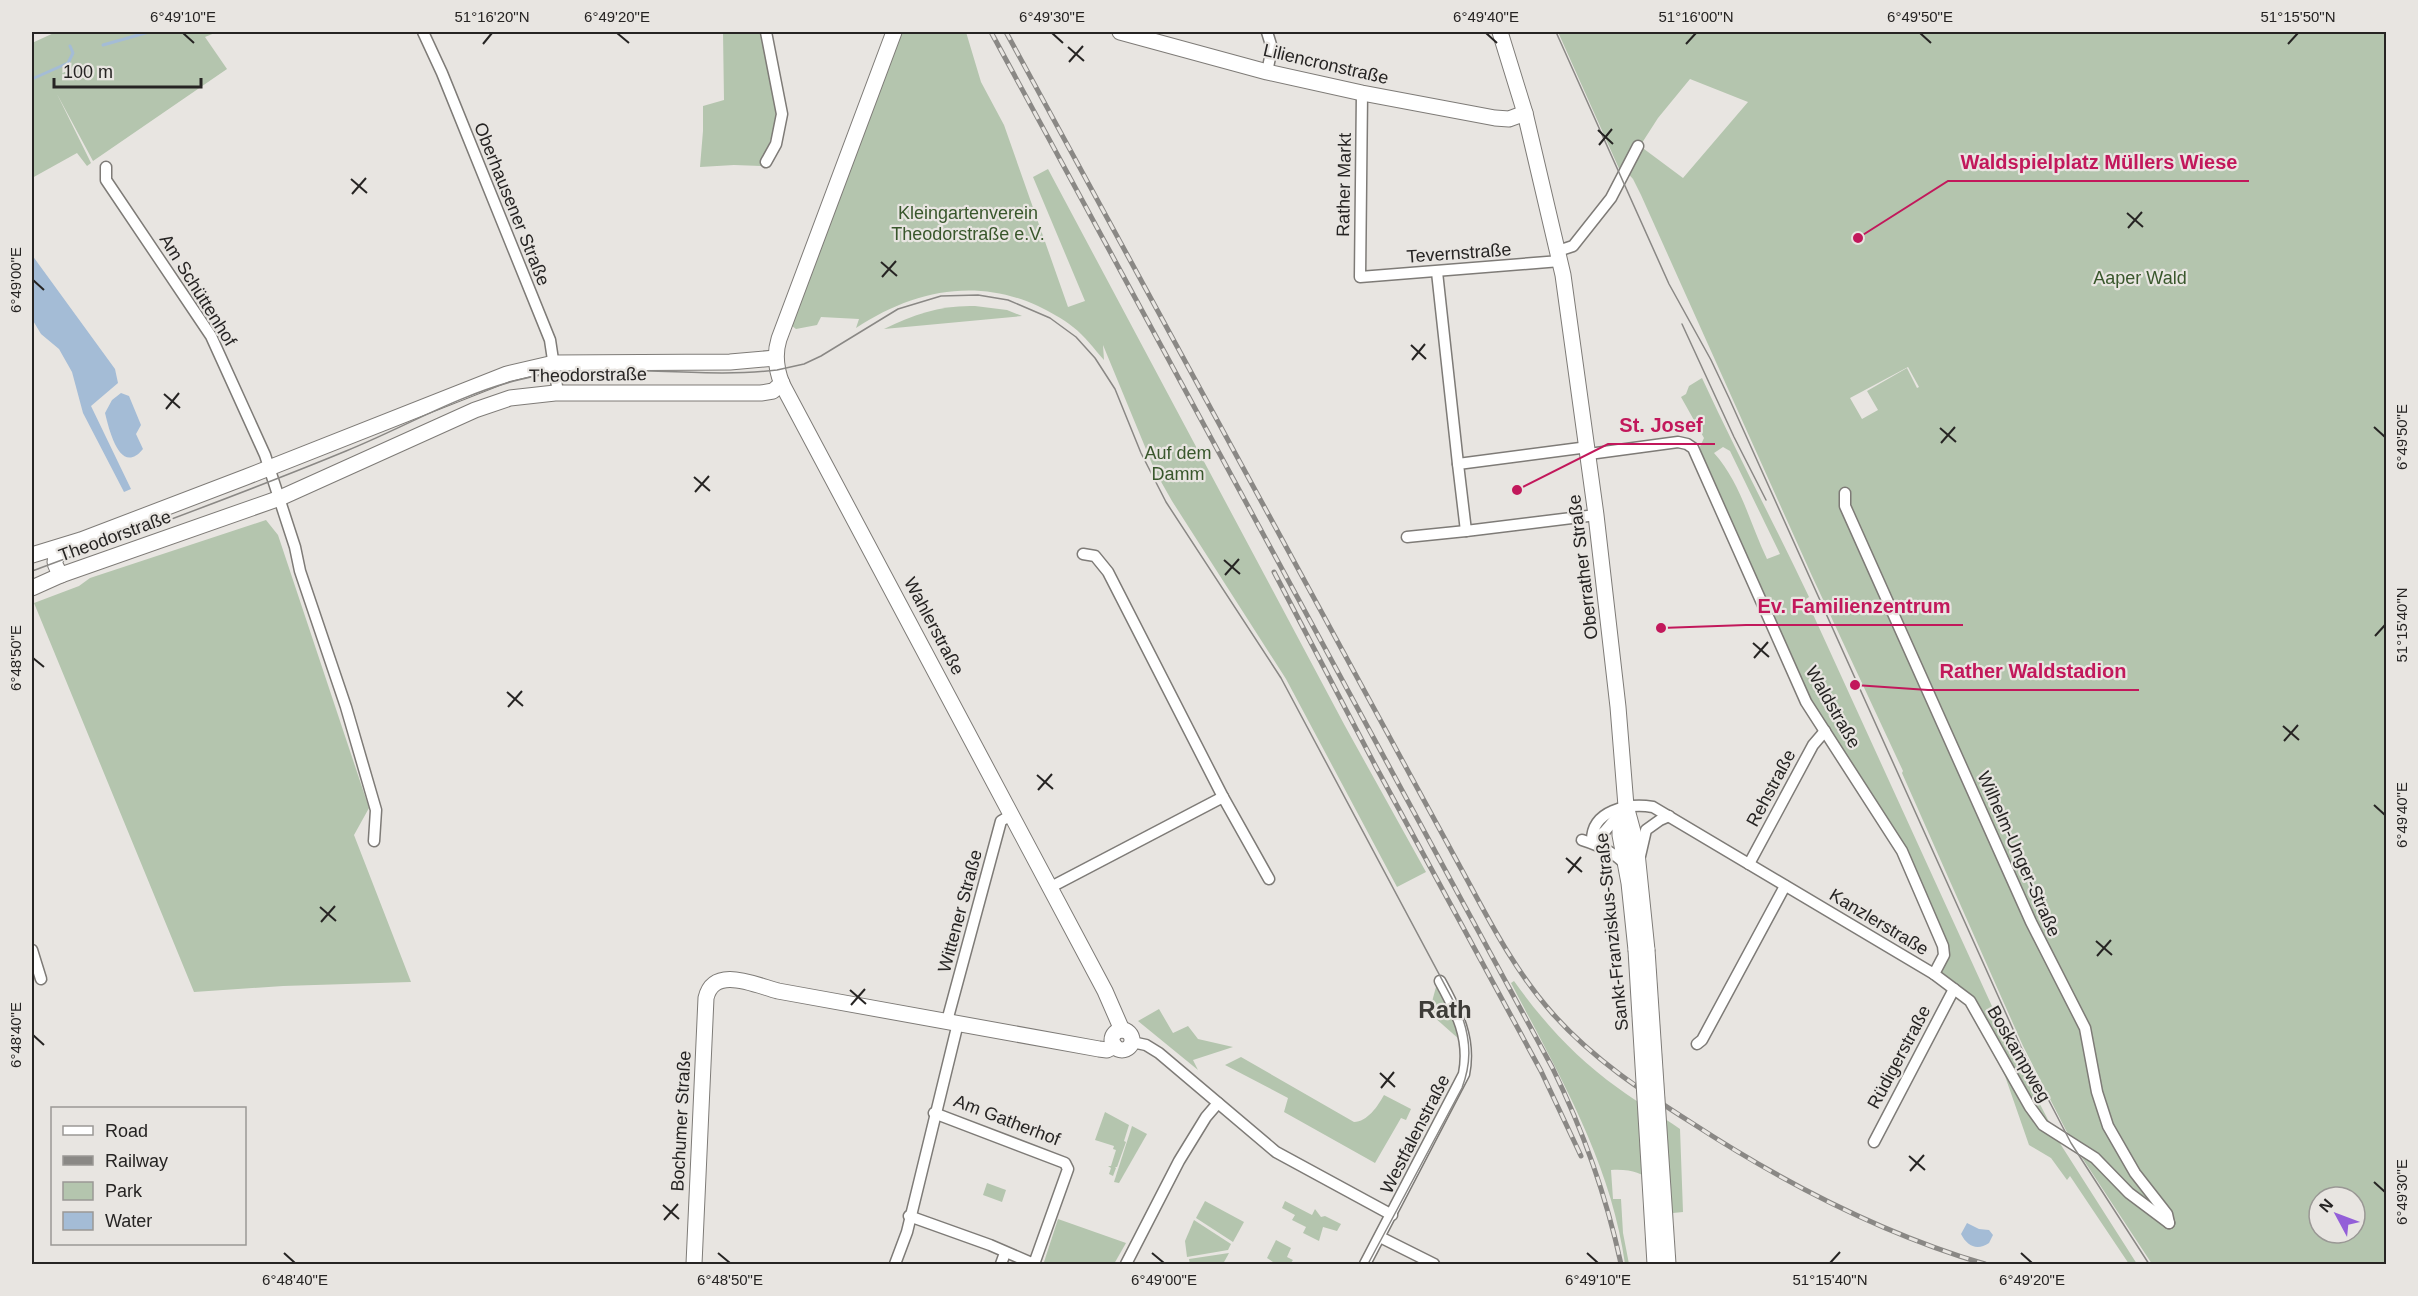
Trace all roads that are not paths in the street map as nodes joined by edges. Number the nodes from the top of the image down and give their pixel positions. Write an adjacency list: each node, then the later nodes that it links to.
1 (423, 32): 17 (street, Oberhausener Straße)
2 (766, 32): 11 (street)
3 (894, 32): 16 (main road)
4 (1120, 32): 7 (main road, Liliencronstraße)
5 (1267, 32): 7 (street)
6 (1500, 32): 9 (main road, Oberrather Straße)
7 (1267, 72): 8 (main road, Liliencronstraße)
8 (1362, 93): 9 (main road, Liliencronstraße); 15 (street, Rather Markt)
9 (1525, 113): 13 (main road, Oberrather Straße)
10 (1638, 146): 13 (street)
11 (766, 162)
12 (106, 167): 22 (street, Am Schüttenhof)
13 (1559, 256): 14 (street, Tevernstraße); 20 (main road, Oberrather Straße)
14 (1437, 272): 15 (street, Tevernstraße); 21 (street)
15 (1360, 277)
16 (776, 358): 17 (main road, Theodorstraße); 18 (main road)
17 (554, 363): 19 (street, Oberhausener Straße); 22 (main road, Theodorstraße)
18 (782, 383): 19 (main road, Theodorstraße); 36 (main road, Wahlerstraße)
19 (558, 393): 24 (main road, Theodorstraße)
20 (1588, 451): 21 (street, Waldstraße); 25 (main road, Oberrather Straße); 33 (street, Waldstraße)
21 (1458, 464): 26 (street)
22 (270, 468): 24 (street); 28 (main road, Theodorstraße)
23 (1845, 493): 60 (street, Wilhelm-Unger-Straße)
24 (280, 498): 31 (main road, Theodorstraße); 38 (street)
25 (1596, 514): 26 (street); 35 (main road, Oberrather Straße)
26 (1466, 531): 27 (street)
27 (1407, 537)
28 (81, 540): 30 (main road, Theodorstraße); 31 (main road)
29 (1083, 554): 34 (street)
30 (32, 555)
31 (61, 575): 32 (main road, Theodorstraße)
32 (32, 588)
33 (1825, 731): 40 (street, Rehstraße); 46 (street, Waldstraße)
34 (1223, 796): 41 (street); 43 (street)
35 (1626, 806): 37 (street, Kanzlerstraße); 39 (main road, Sankt-Franziskus-Straße); 39 (street)
36 (1011, 815): 43 (main road, Wahlerstraße); 50 (street, Wittener Straße)
37 (1669, 816): 39 (street); 40 (street, Kanzlerstraße)
38 (374, 841)
39 (1632, 862): 45 (main road, Sankt-Franziskus-Straße)
40 (1749, 864): 42 (street, Kanzlerstraße)
41 (1269, 879)
42 (1785, 886): 46 (street, Kanzlerstraße); 53 (street)
43 (1051, 887): 51 (main road, Wahlerstraße)
44 (32, 950): 47 (street)
45 (1642, 950): 69 (main road, Sankt-Franziskus-Straße, bridge); 70 (main road, Sankt-Franziskus-Straße, bridge)
46 (1934, 974): 49 (street, Kanzlerstraße)
47 (41, 979)
48 (1440, 981): 58 (street, Westfalenstraße)
49 (1954, 989): 57 (street, Rüdigerstraße); 60 (street, Boskampweg)
50 (953, 1022): 54 (main road); 56 (street, Am Gatherhof); 63 (main road, Bochumer Straße)
51 (1122, 1030): 52 (main road); 54 (main road)
52 (1132, 1042): 54 (main road); 55 (street)
53 (1697, 1044)
54 (1115, 1046)
55 (1218, 1103): 58 (street); 66 (street)
56 (934, 1113): 59 (street, Am Gatherhof); 62 (street, Am Gatherhof)
57 (1874, 1142)
58 (1392, 1215): 61 (street, Westfalenstraße)
59 (909, 1216): 62 (street, Am Gatherhof); 64 (street, Am Gatherhof)
60 (2169, 1223)
61 (1380, 1237): 67 (street, Westfalenstraße); 68 (street)
62 (1005, 1253): 65 (street)
63 (694, 1264)
64 (895, 1264)
65 (1001, 1264)
66 (1126, 1264)
67 (1365, 1264)
68 (1434, 1264)
69 (1655, 1264)
70 (1668, 1264)

